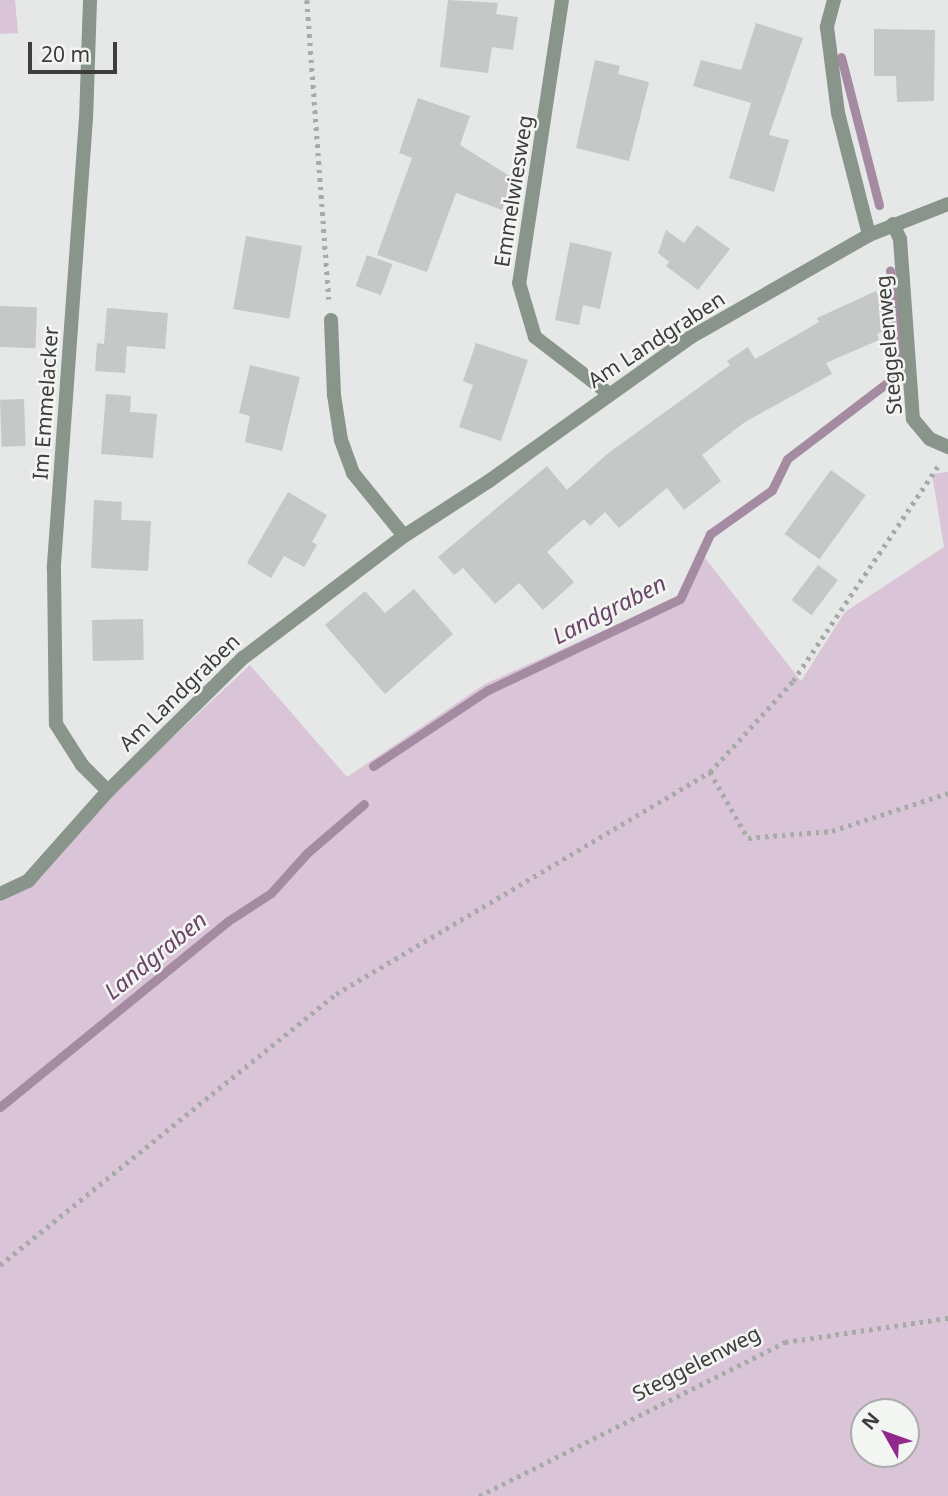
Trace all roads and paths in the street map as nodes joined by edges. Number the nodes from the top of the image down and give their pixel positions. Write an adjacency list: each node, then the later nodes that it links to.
1 (90, 0): 14 (street, Im Emmelacker)
2 (307, 0): 8 (path)
3 (562, 0): 9 (street, Emmelwiesweg)
4 (834, 0): 7 (street)
5 (948, 204): 6 (street, Am Landgraben)
6 (893, 224): 7 (street, Am Landgraben); 10 (street, Steggelenweg)
7 (869, 236): 9 (street, Am Landgraben)
8 (331, 320): 12 (street)
9 (608, 393): 12 (street, Am Landgraben)
10 (948, 447)
11 (940, 463): 13 (path)
12 (404, 536): 14 (street, Am Landgraben)
13 (710, 772): 15 (path); 17 (path)
14 (108, 790): 16 (street, Am Landgraben)
15 (948, 793)
16 (0, 894)
17 (0, 1265)
18 (948, 1318): 19 (path, Steggelenweg)
19 (479, 1496)

